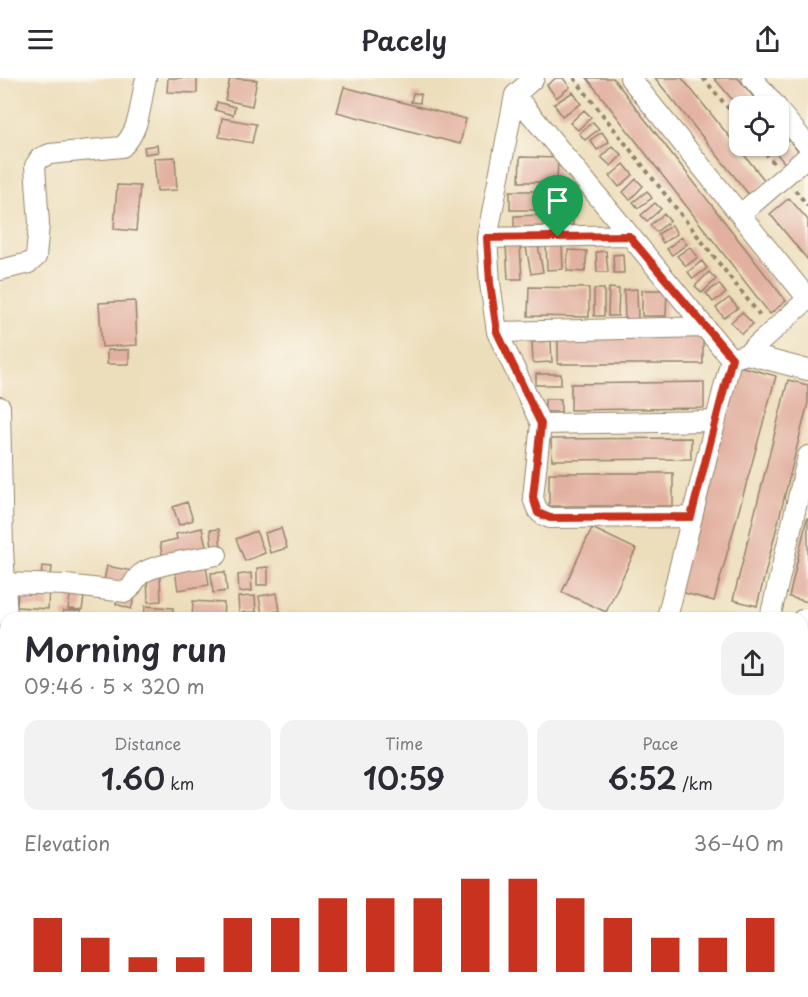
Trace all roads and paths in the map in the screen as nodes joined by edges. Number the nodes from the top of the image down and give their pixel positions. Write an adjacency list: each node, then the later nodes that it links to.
1 (146, 78): 16 (street)
2 (534, 78): 7 (street)
3 (574, 78): 19 (path)
4 (630, 78): 13 (street)
5 (703, 78): 9 (path)
6 (752, 78): 8 (street)
7 (515, 95): 14 (street); 15 (street)
8 (767, 96)
9 (729, 109)
10 (789, 123): 11 (street)
11 (808, 146)
12 (808, 156): 13 (street)
13 (741, 214): 17 (street)
14 (629, 236): 15 (street); 18 (street)
15 (487, 238): 20 (street)
16 (0, 270)
17 (808, 299): 19 (street)
18 (705, 327): 20 (street); 21 (street)
19 (772, 331): 21 (street)
20 (497, 332): 25 (street)
21 (739, 356): 22 (street); 24 (street)
22 (808, 370)
23 (0, 407): 28 (street)
24 (716, 421): 25 (street); 27 (street)
25 (541, 424): 27 (street)
26 (808, 456): 33 (street)
27 (691, 517): 32 (street)
28 (1, 549): 30 (street)
29 (216, 555): 30 (street)
30 (5, 583): 31 (street)
31 (7, 612)
32 (668, 612)
33 (771, 612)

